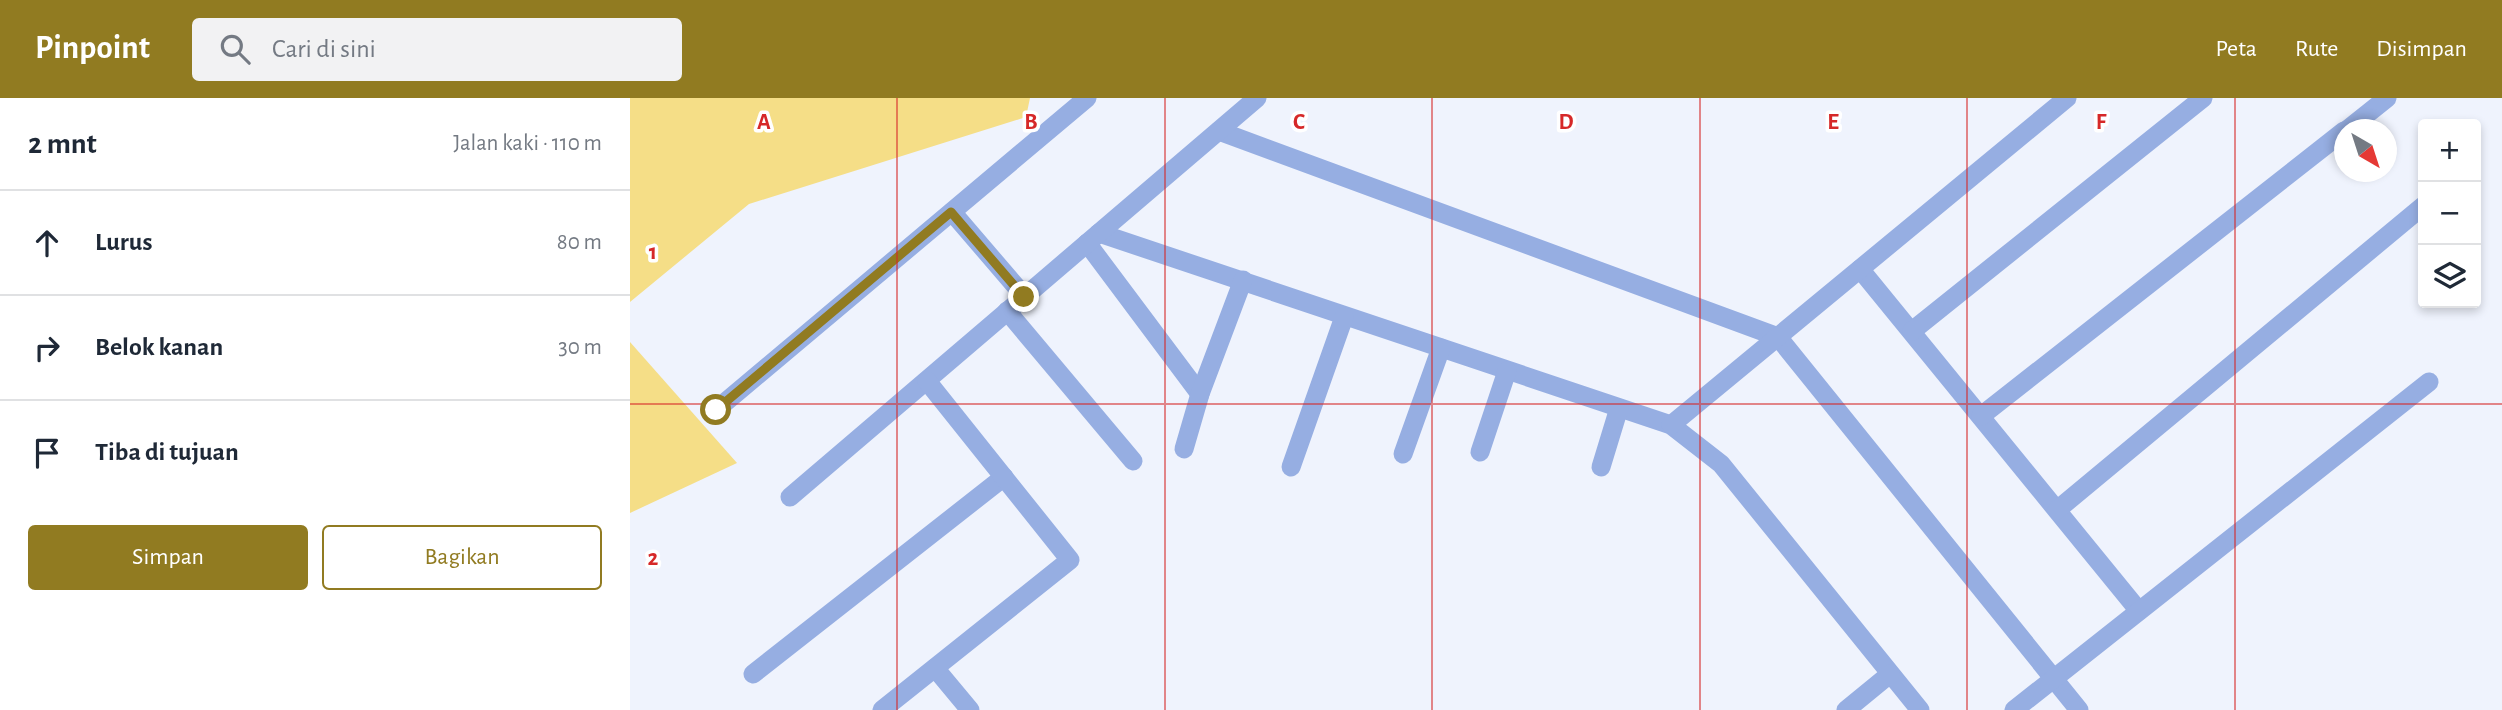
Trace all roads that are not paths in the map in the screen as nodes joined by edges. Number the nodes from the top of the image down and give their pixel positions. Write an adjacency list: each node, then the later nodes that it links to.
1 (1087, 98): 10 (street)
2 (1257, 98): 7 (street)
3 (2067, 98): 12 (street)
4 (2203, 98): 17 (street)
5 (2387, 98): 6 (street)
6 (2360, 119)
7 (1219, 131): 11 (street); 18 (street)
8 (2334, 139): 26 (street)
9 (2418, 210): 36 (street)
10 (951, 212): 14 (street); 25 (street)
11 (1093, 238): 13 (street); 14 (street); 23 (street)
12 (1860, 269): 17 (street); 18 (street)
13 (1242, 280): 16 (street); 23 (street)
14 (1024, 297): 15 (street)
15 (1007, 311): 21 (street); 31 (street)
16 (1345, 317): 19 (street); 32 (street)
17 (1912, 331): 26 (street)
18 (1778, 337): 27 (street); 41 (street)
19 (1441, 348): 20 (street); 30 (street)
20 (1507, 371): 24 (street); 29 (street)
21 (926, 381): 34 (street); 35 (street)
22 (2429, 382): 37 (street)
23 (1200, 394): 28 (street)
24 (1619, 408): 27 (street); 33 (street)
25 (716, 410)
26 (1981, 416): 36 (street)
27 (1671, 425): 40 (street)
28 (1184, 449)
29 (1480, 452)
30 (1403, 454)
31 (1133, 461)
32 (1291, 467)
33 (1601, 467)
34 (1004, 477): 38 (street); 39 (street)
35 (790, 497)
36 (2057, 510): 37 (street)
37 (2138, 611): 41 (street)
38 (935, 668): 42 (street); 43 (street)
39 (753, 674)
40 (1891, 674): 44 (street); 45 (street)
41 (2054, 678): 46 (street); 47 (street)
42 (883, 710)
43 (970, 710)
44 (1846, 710)
45 (1920, 710)
46 (2014, 710)
47 (2079, 710)

